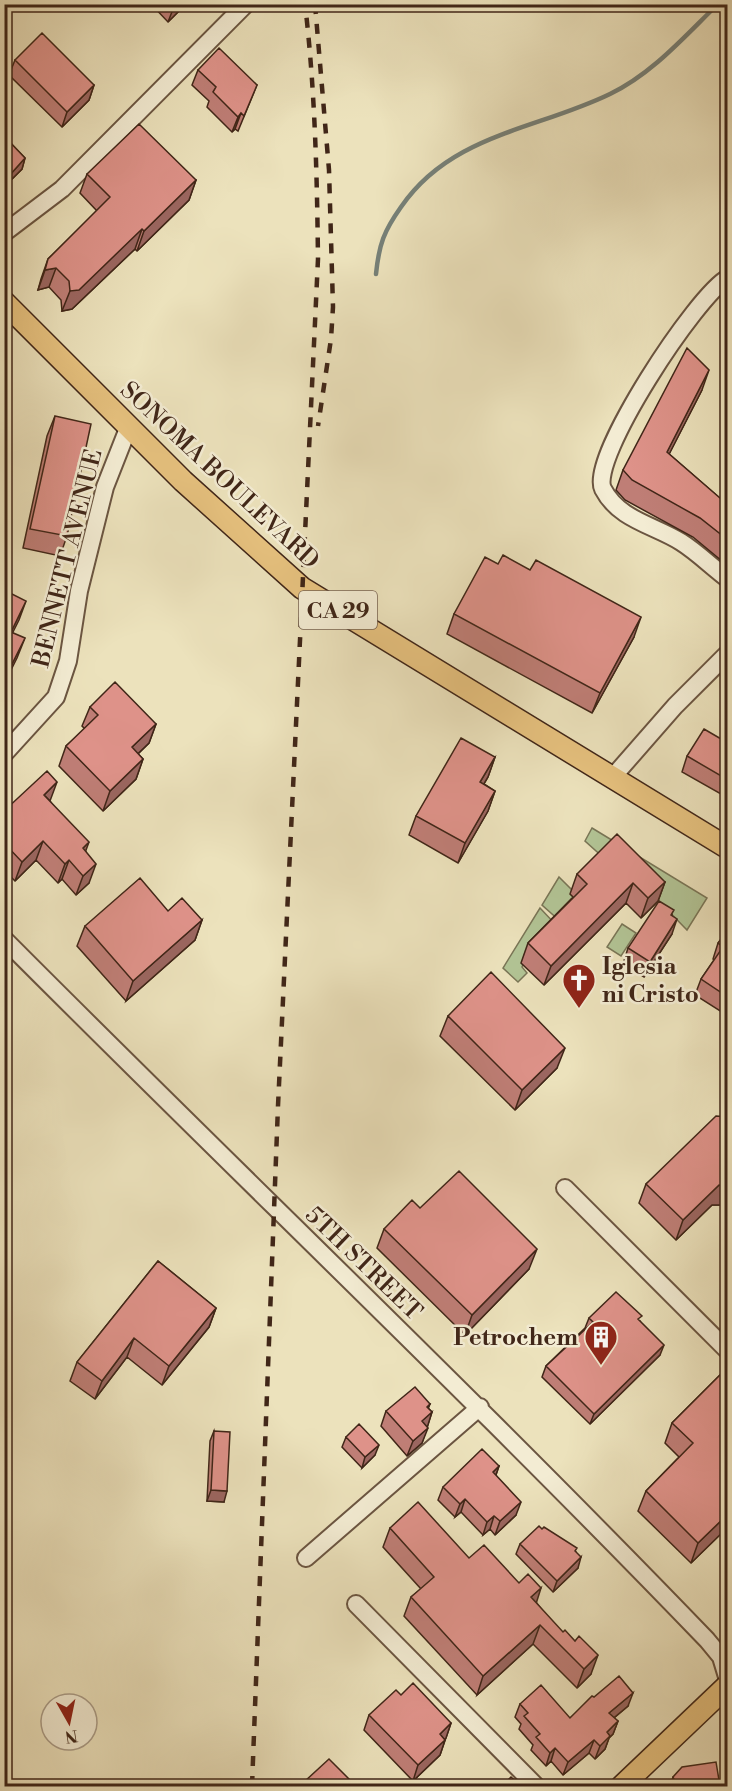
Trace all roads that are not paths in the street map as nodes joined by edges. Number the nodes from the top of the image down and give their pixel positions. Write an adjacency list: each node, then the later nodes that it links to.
1 (246, 4): 2 (street)
2 (4, 233)
3 (728, 278): 6 (street)
4 (4, 302): 5 (main road, SONOMA BOULEVARD / CA 29)
5 (129, 426): 8 (street, BENNETT AVENUE); 9 (main road, SONOMA BOULEVARD / CA 29)
6 (728, 579)
7 (728, 653): 9 (street)
8 (4, 754)
9 (612, 778): 10 (main road, SONOMA BOULEVARD / CA 29)
10 (728, 848)
11 (4, 939): 14 (street, 5TH STREET)
12 (565, 1188): 13 (street)
13 (728, 1351)
14 (480, 1407): 15 (street); 17 (street, 5TH STREET)
15 (306, 1558)
16 (356, 1604): 19 (street)
17 (728, 1680)
18 (728, 1685): 20 (main road)
19 (536, 1786)
20 (622, 1786)

